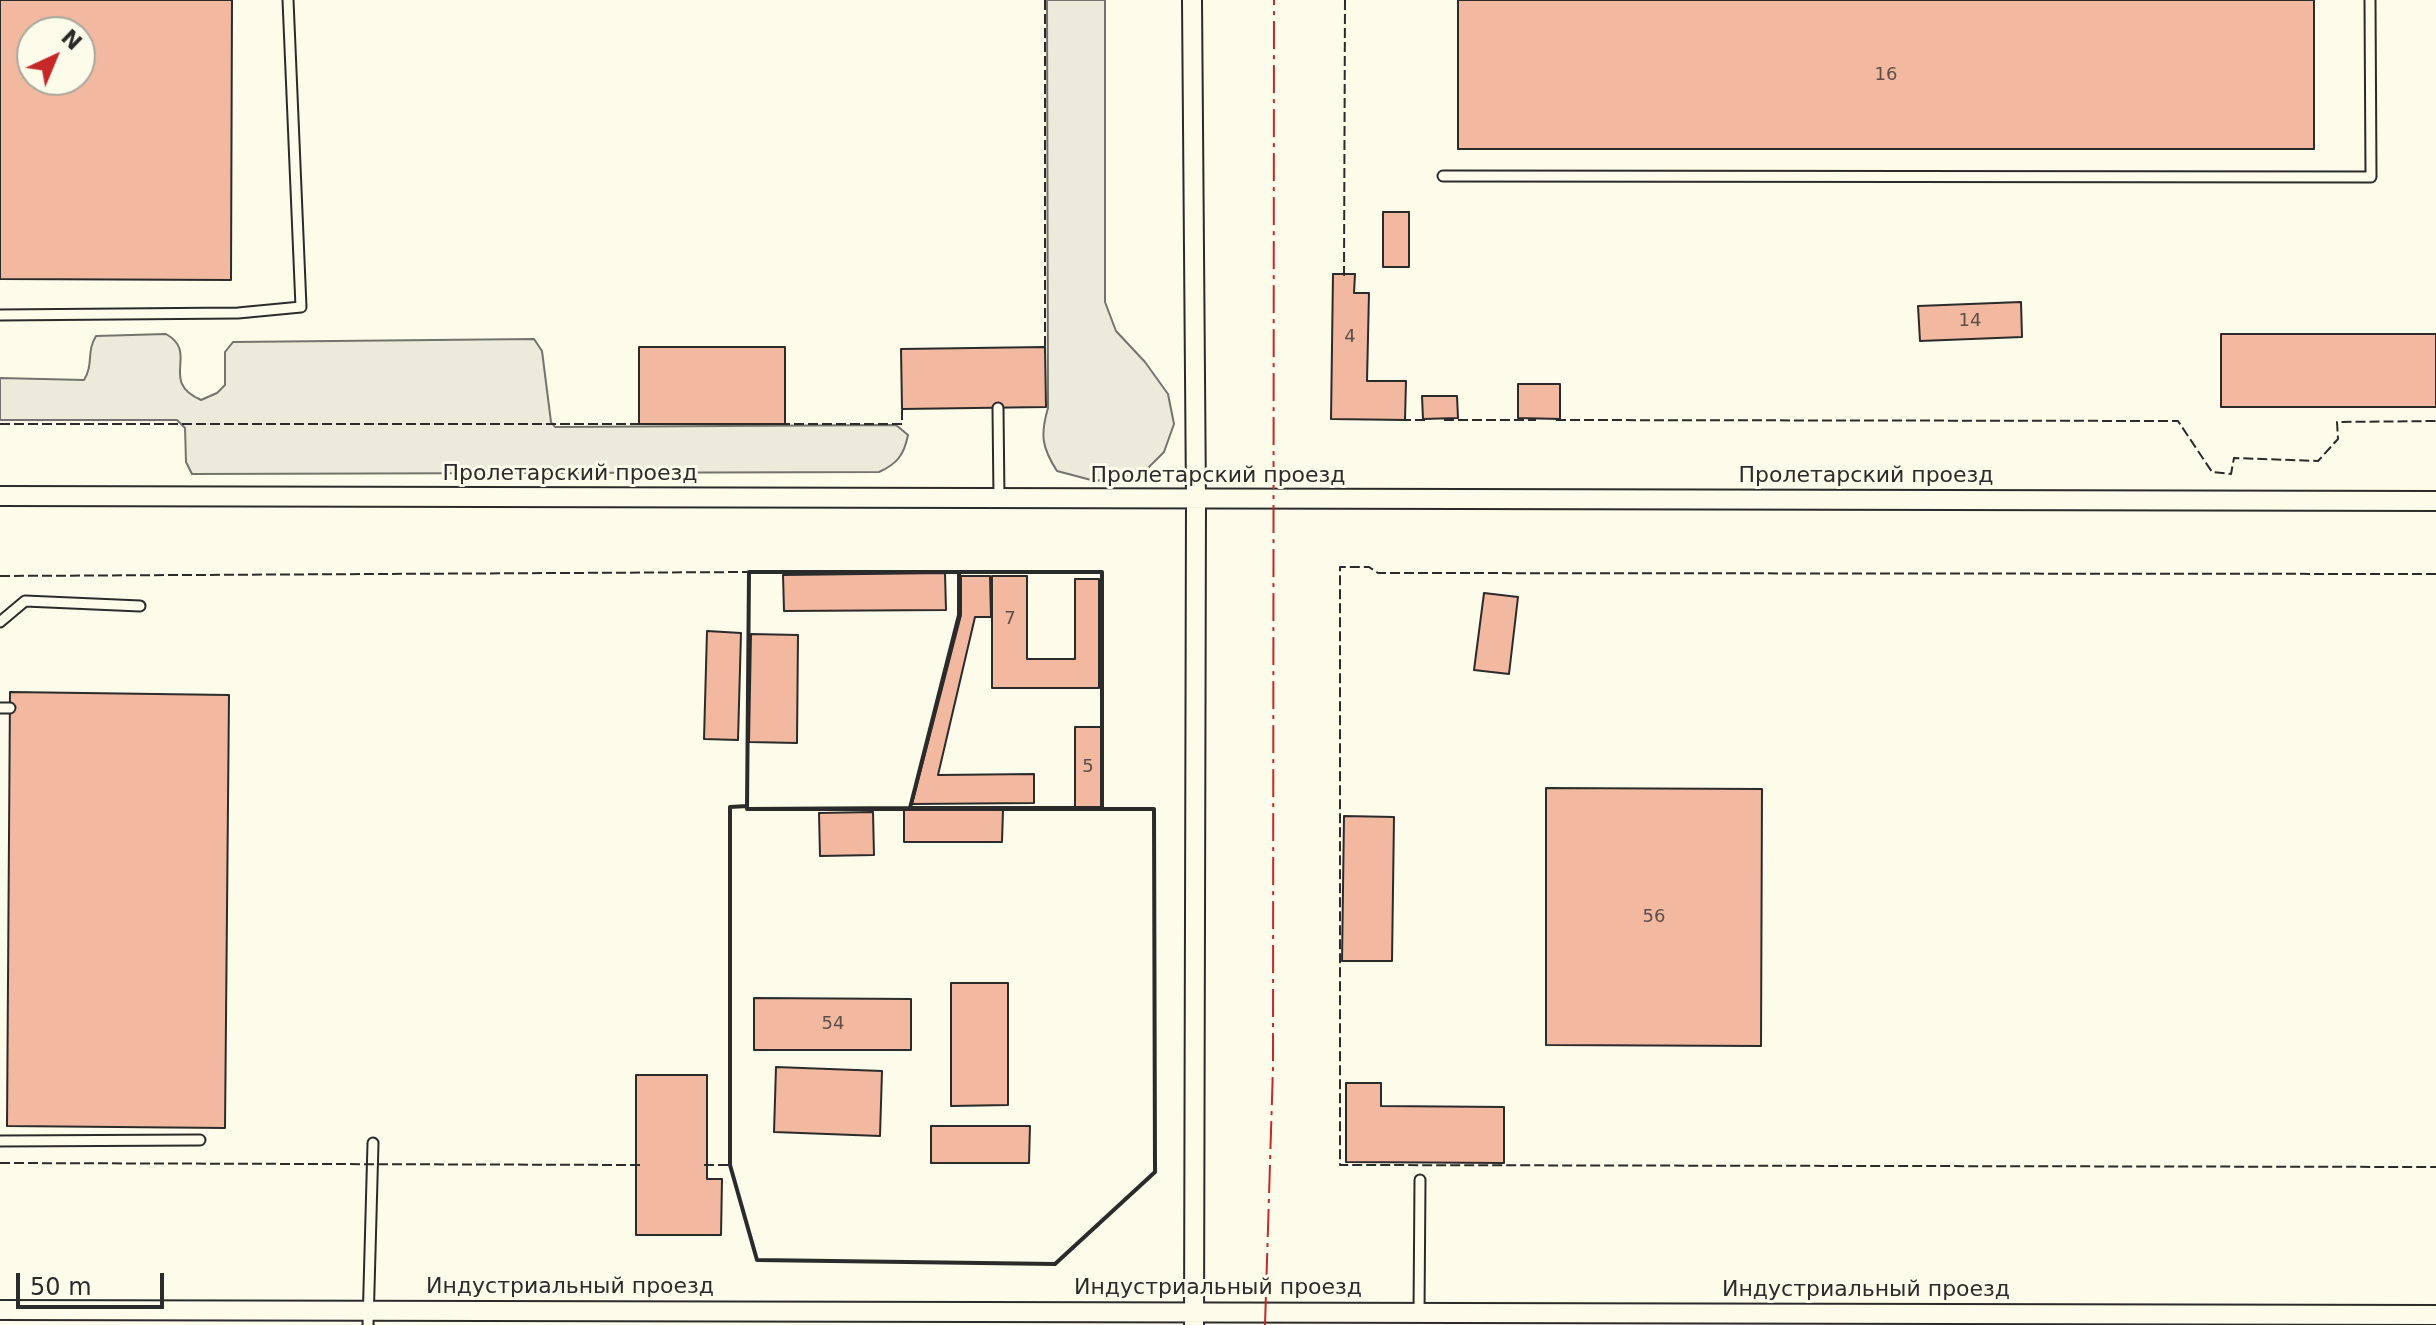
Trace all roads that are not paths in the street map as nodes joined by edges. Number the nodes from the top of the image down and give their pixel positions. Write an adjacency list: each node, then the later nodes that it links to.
1 (288, 0): 5 (lane)
2 (1192, 0): 9 (street)
3 (2370, 0): 4 (lane)
4 (1443, 176)
5 (0, 315)
6 (998, 408): 8 (lane)
7 (0, 496): 8 (street, Пролетарский проезд)
8 (999, 499): 9 (street, Пролетарский проезд)
9 (1196, 500): 10 (street, Пролетарский проезд); 24 (street)
10 (2436, 501)
11 (140, 606): 12 (lane)
12 (0, 622)
13 (200, 1140): 14 (lane)
14 (0, 1141)
15 (373, 1143): 21 (lane)
16 (1420, 1180): 18 (lane)
17 (0, 1310): 20 (street, Индустриальный проезд)
18 (1419, 1313): 24 (street, Индустриальный проезд); 25 (street, Индустриальный проезд)
19 (2436, 1315): 29 (street, Индустриальный проезд)
20 (93, 1318): 21 (street, Индустриальный проезд)
21 (368, 1318): 22 (street, Индустриальный проезд)
22 (679, 1318): 23 (street, Индустриальный проезд)
23 (954, 1318): 24 (street, Индустриальный проезд)
24 (1194, 1319)
25 (1495, 1319): 26 (street, Индустриальный проезд)
26 (1690, 1319): 27 (street, Индустриальный проезд)
27 (1996, 1320): 28 (street, Индустриальный проезд)
28 (2144, 1320): 29 (street, Индустриальный проезд)
29 (2291, 1320)

